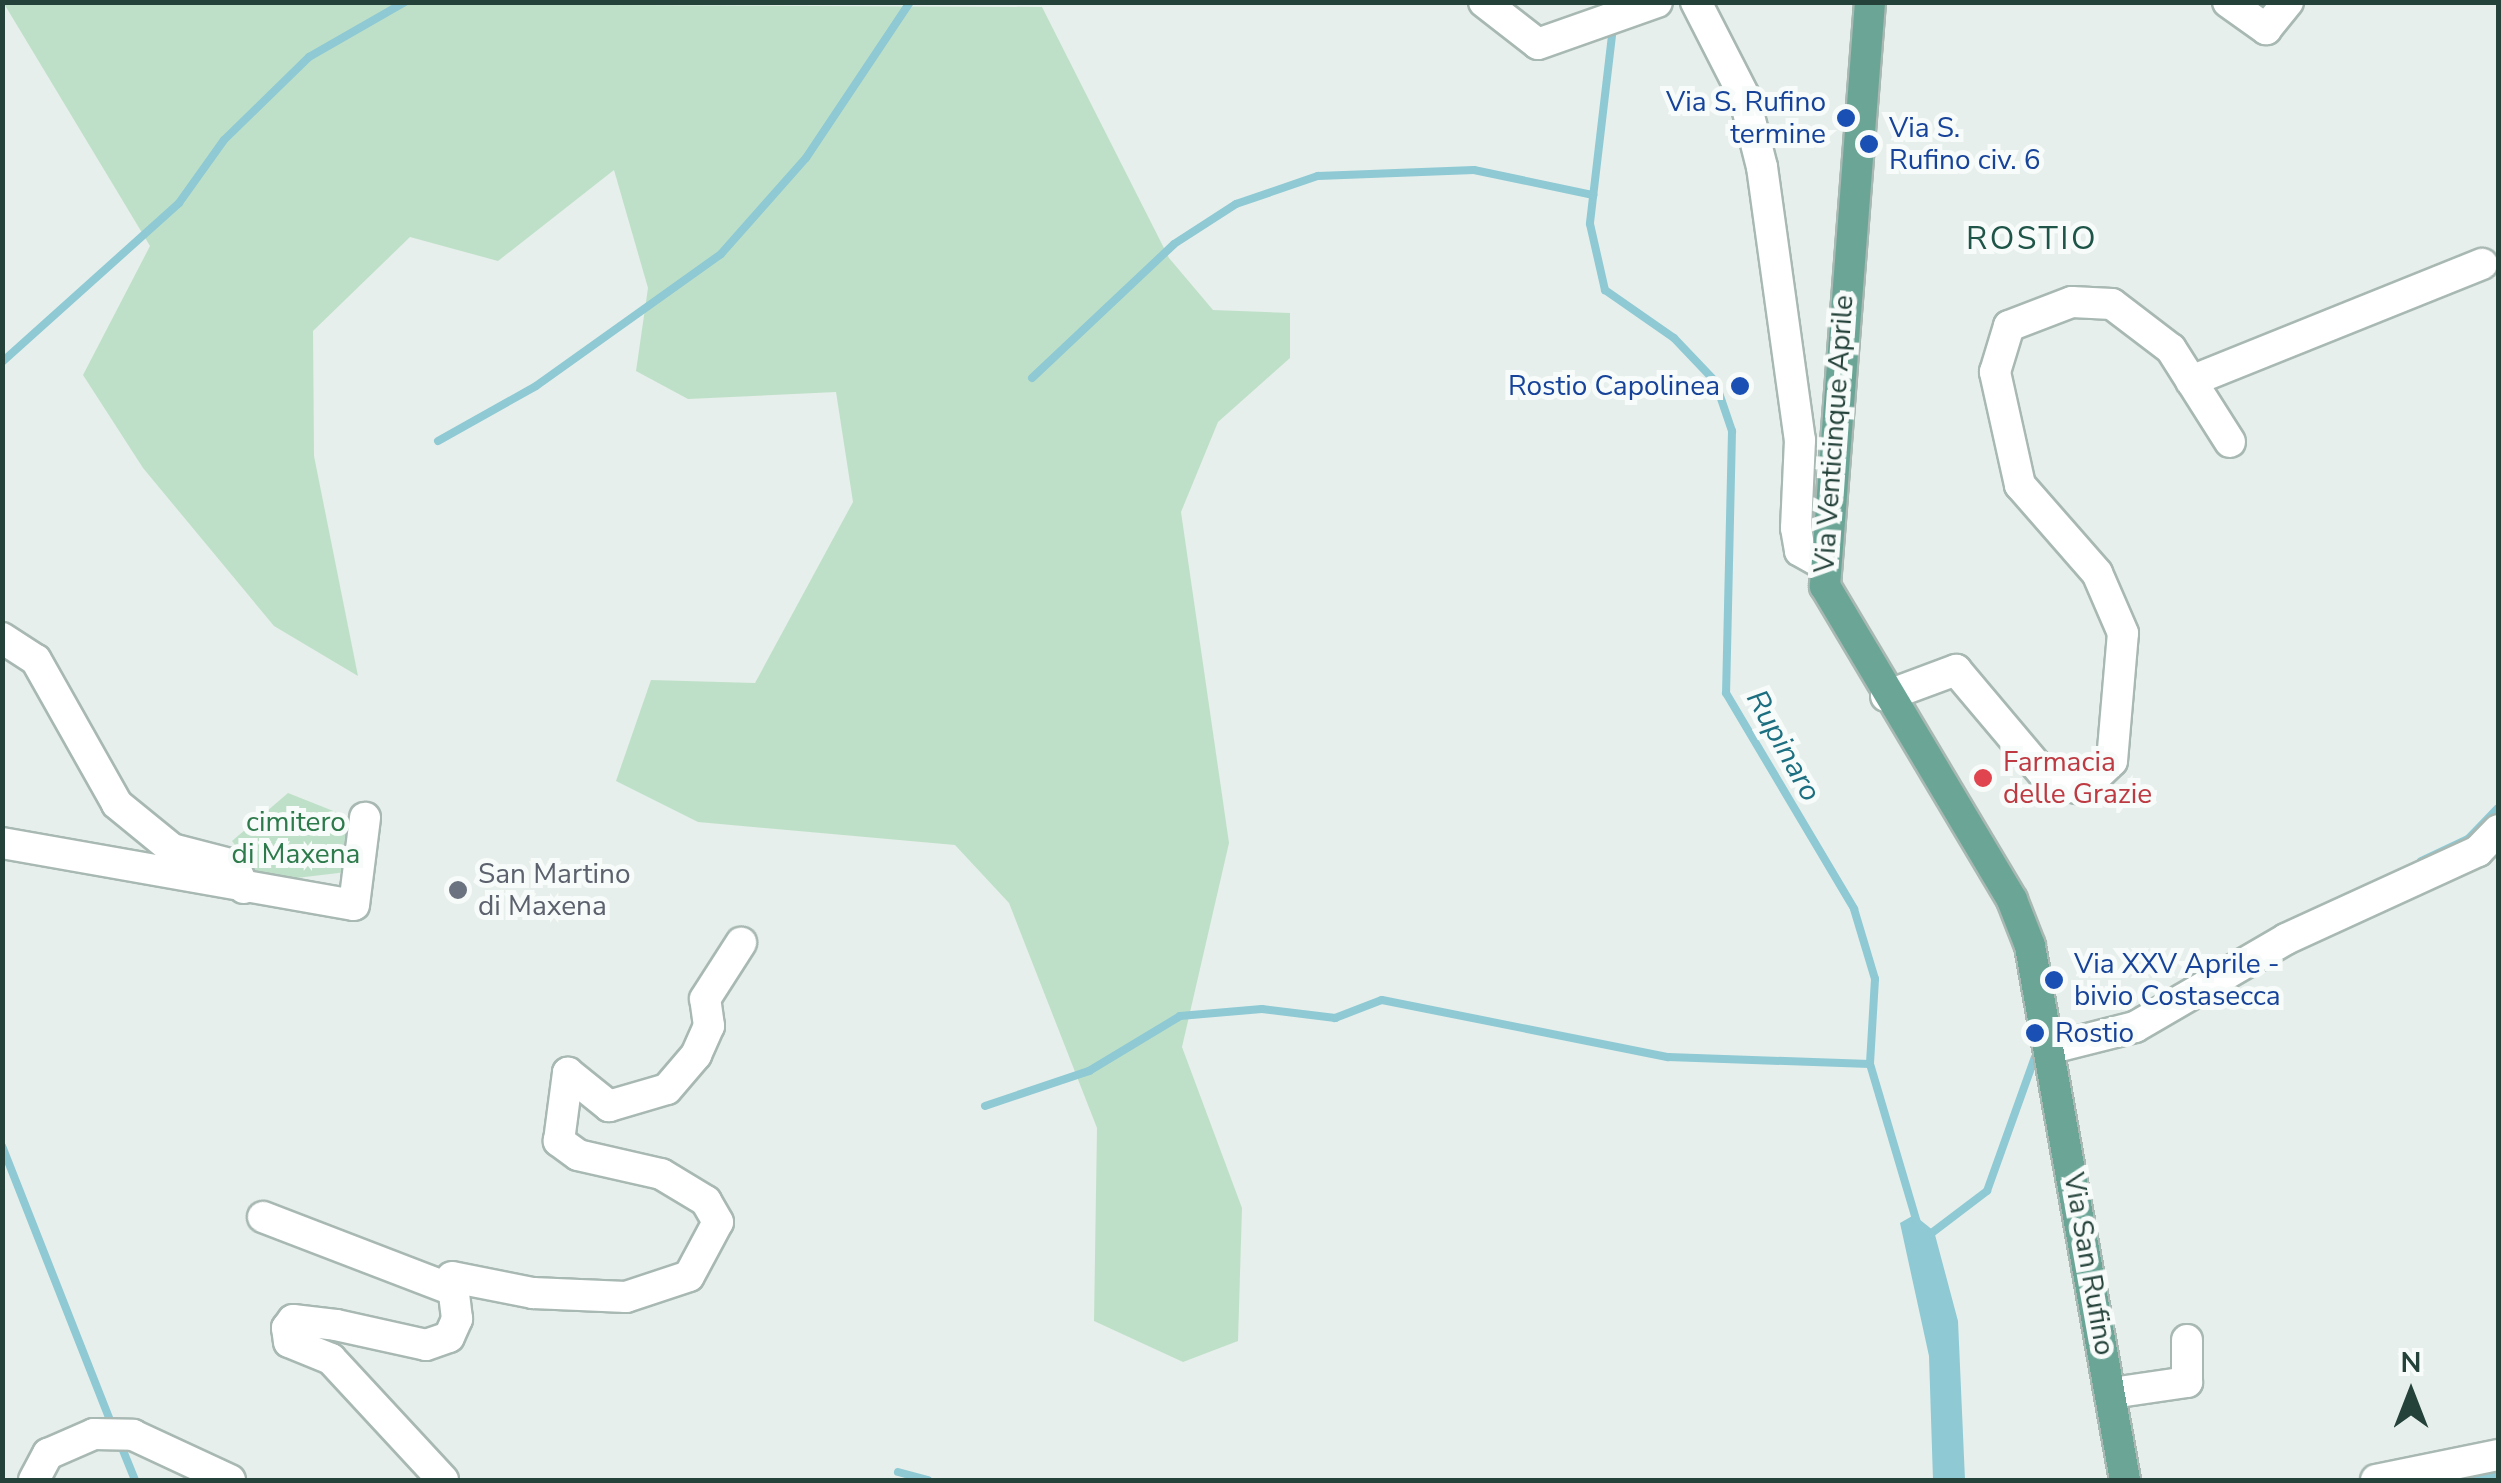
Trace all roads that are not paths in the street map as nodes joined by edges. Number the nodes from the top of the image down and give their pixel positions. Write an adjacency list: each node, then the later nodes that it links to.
1 (1484, 2): 6 (street)
2 (1696, 2): 10 (street)
3 (1870, 2): 10 (main road, Via Venticinque Aprile)
4 (2228, 2): 5 (street)
5 (2288, 2)
6 (1644, 8)
7 (2482, 264): 8 (street)
8 (2192, 381): 9 (street); 12 (street)
9 (2230, 442)
10 (1822, 563): 12 (main road, Via Venticinque Aprile)
11 (2, 638): 16 (street)
12 (1886, 696): 18 (main road, Via Venticinque Aprile)
13 (365, 818): 16 (street)
14 (2, 843): 16 (street)
15 (2492, 843): 18 (street)
16 (244, 888)
17 (741, 944): 20 (street)
18 (2052, 1048): 22 (main road, Via San Rufino)
19 (264, 1217): 20 (street)
20 (451, 1289): 26 (street)
21 (2188, 1340): 22 (street)
22 (2112, 1394): 27 (main road, Via San Rufino)
23 (2498, 1454): 28 (street)
24 (34, 1480): 25 (street)
25 (230, 1480)
26 (443, 1480)
27 (2125, 1480)
28 (2376, 1480)

